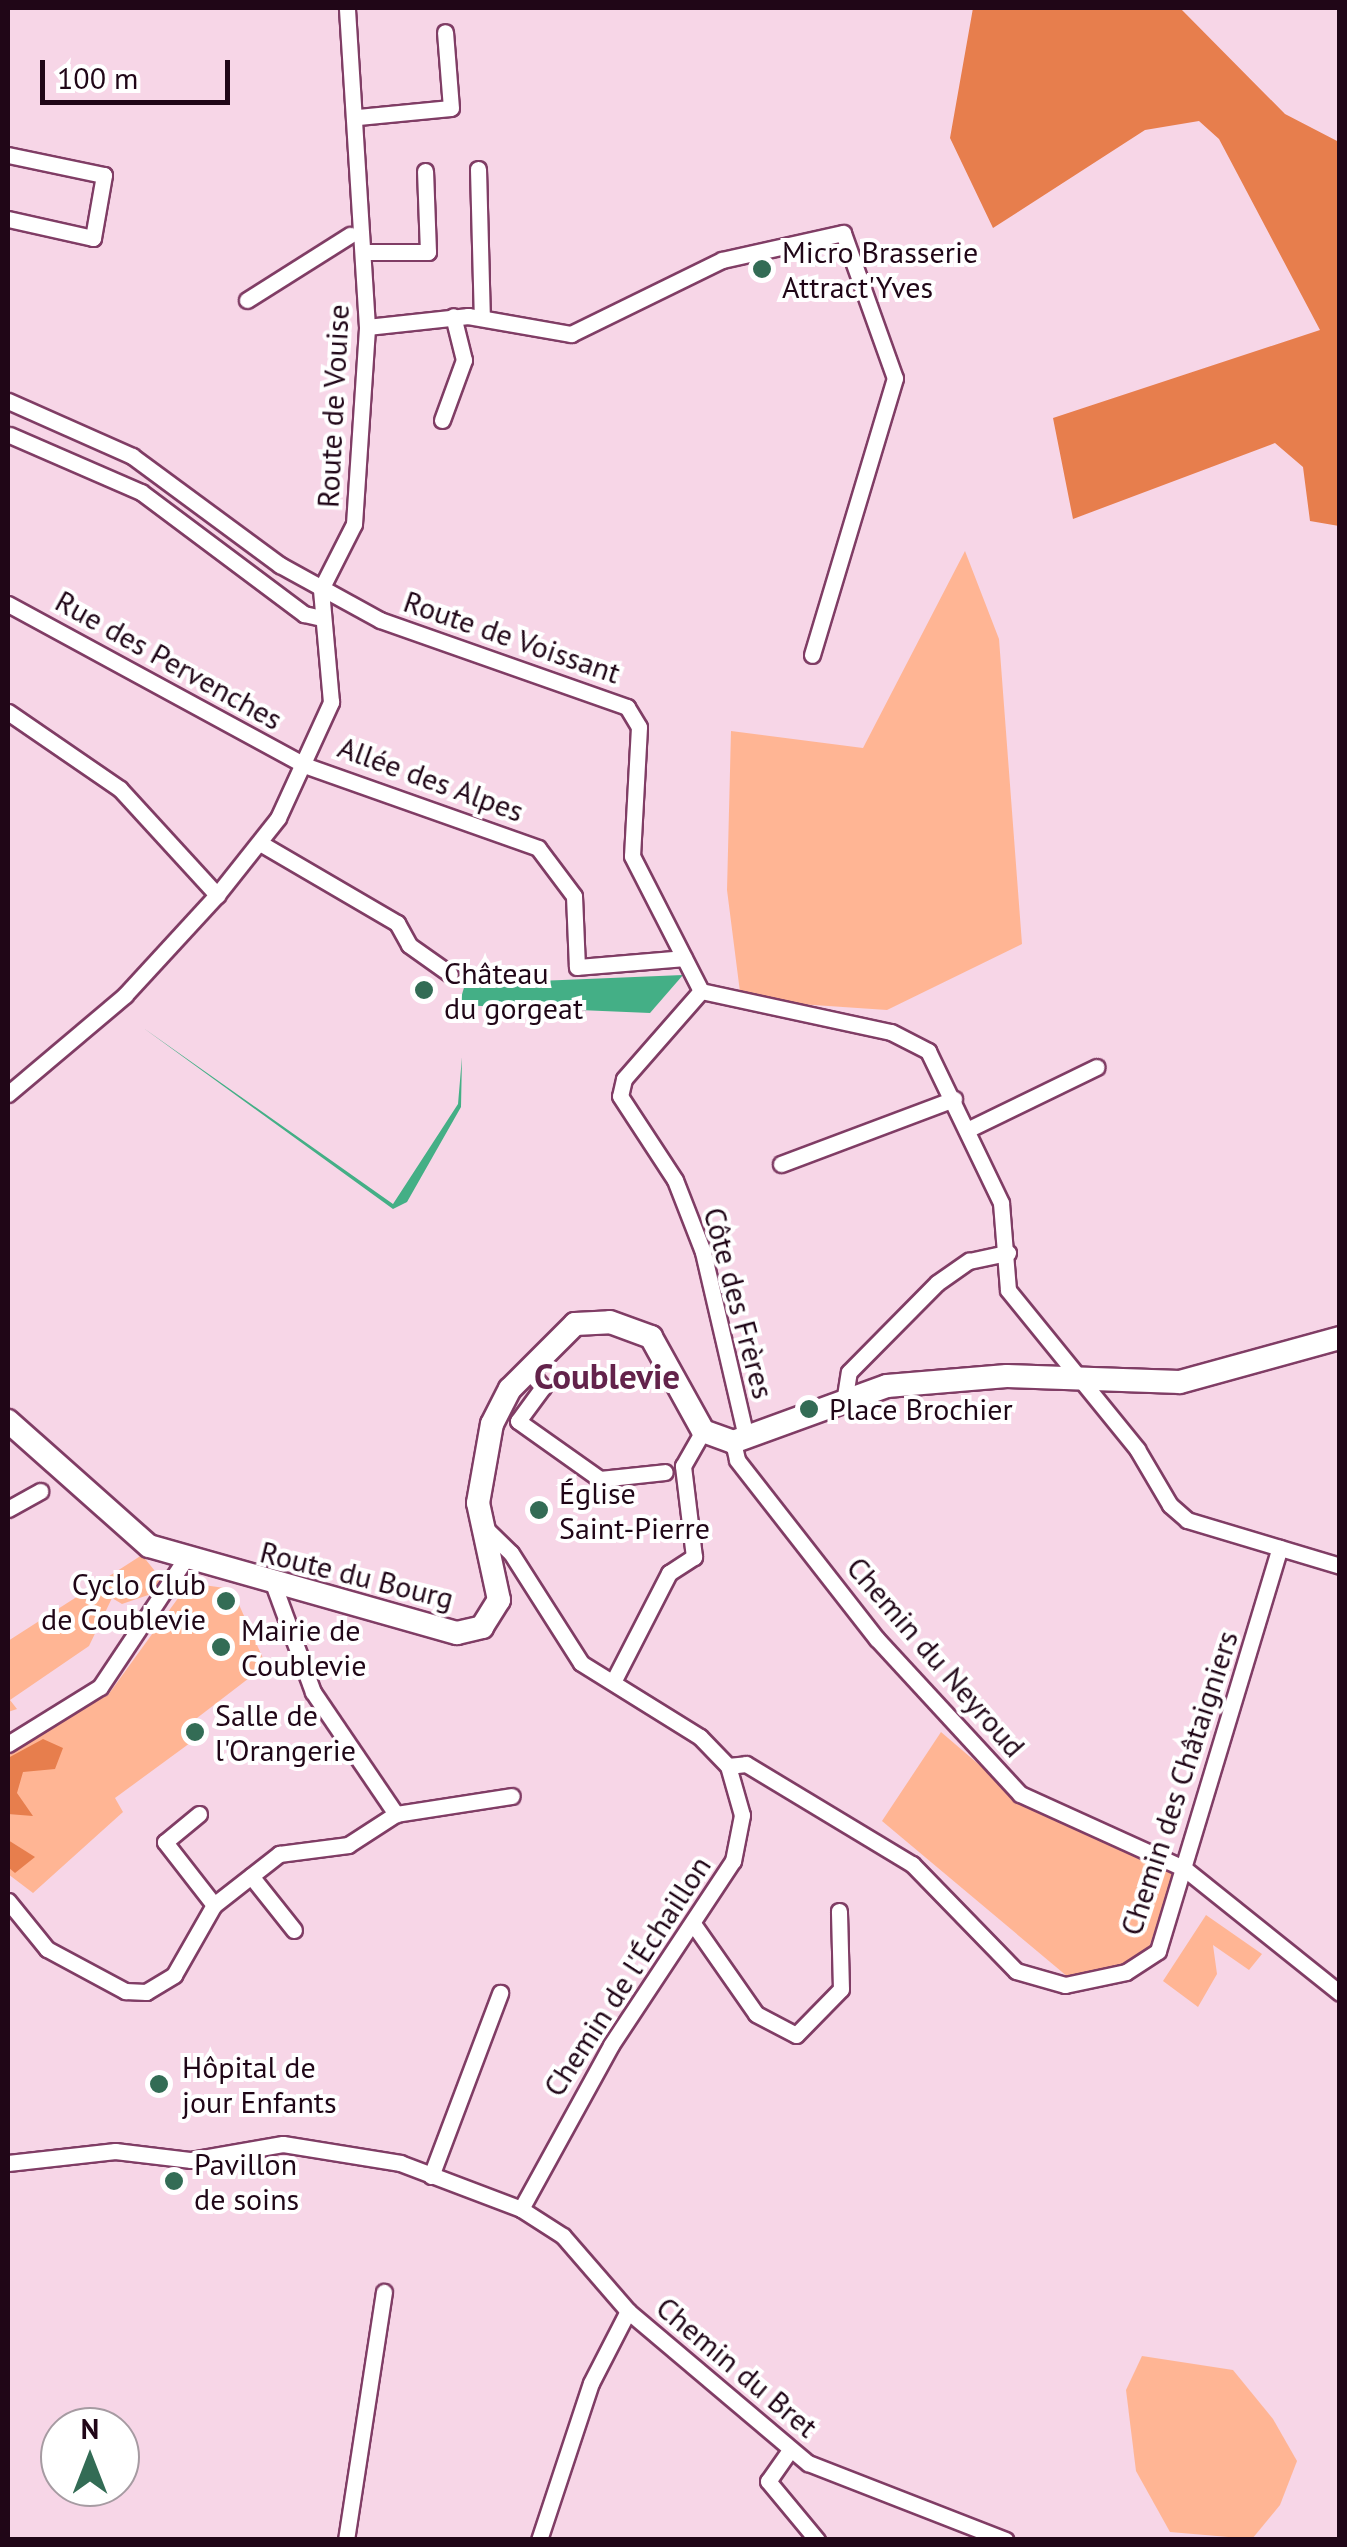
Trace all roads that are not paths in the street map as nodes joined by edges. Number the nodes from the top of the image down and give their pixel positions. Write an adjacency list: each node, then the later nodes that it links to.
1 (347, 8): 3 (street, Route de Vouise)
2 (446, 32): 3 (street)
3 (358, 117): 9 (street, Route de Vouise)
4 (8, 154): 7 (street)
5 (478, 169): 12 (street)
6 (425, 171): 9 (street)
7 (8, 220)
8 (350, 235): 10 (street)
9 (367, 252): 13 (street, Route de Vouise)
10 (247, 300)
11 (453, 316): 12 (street); 13 (street); 15 (street)
12 (482, 318): 20 (street)
13 (367, 327): 17 (street, Route de Vouise)
14 (8, 401): 17 (street, Route de Voissant)
15 (442, 420)
16 (10, 434): 19 (street)
17 (320, 589): 19 (street); 25 (street, Route de Voissant)
18 (8, 604): 22 (street, Rue des Pervenches)
19 (322, 618): 22 (street)
20 (812, 655)
21 (8, 712): 24 (street)
22 (304, 765): 23 (street); 25 (street, Allée des Alpes)
23 (260, 843): 24 (street); 26 (street)
24 (217, 896): 29 (street)
25 (684, 958): 27 (street, Route de Voissant)
26 (450, 974)
27 (701, 991): 30 (street); 40 (street, Côte des Frères)
28 (1097, 1067): 31 (street)
29 (8, 1094)
30 (954, 1099): 31 (street); 32 (street)
31 (968, 1130): 33 (street)
32 (781, 1164)
33 (1008, 1252): 36 (street); 37 (street)
34 (1340, 1338): 36 (main road)
35 (535, 1379): 39 (main road, Route du Bourg); 41 (street); 44 (main road, Route du Bourg)
36 (1076, 1380): 37 (main road); 45 (street)
37 (846, 1396): 40 (main road)
38 (8, 1421): 46 (main road, Route du Bourg)
39 (703, 1431): 40 (main road); 49 (street)
40 (735, 1440): 55 (street, Chemin du Neyroud)
41 (665, 1472)
42 (40, 1491): 43 (street)
43 (8, 1510)
44 (479, 1522): 48 (main road, Route du Bourg); 49 (street, Chemin des Châtaigniers)
45 (1280, 1548): 47 (street); 55 (street, Chemin des Châtaigniers)
46 (184, 1562): 48 (main road, Route du Bourg); 50 (street)
47 (1340, 1566)
48 (274, 1586): 54 (street)
49 (613, 1682): 51 (street, Chemin des Châtaigniers)
50 (8, 1744)
51 (728, 1766): 55 (street, Chemin des Châtaigniers); 60 (street, Chemin de l'Échaillon)
52 (512, 1796): 54 (street)
53 (199, 1814): 58 (street)
54 (396, 1814): 56 (street)
55 (1185, 1869): 63 (street, Chemin du Neyroud)
56 (251, 1876): 58 (street); 61 (street)
57 (8, 1901): 58 (street)
58 (214, 1905)
59 (839, 1911): 60 (street)
60 (694, 1925): 66 (street, Chemin de l'Échaillon)
61 (294, 1930)
62 (500, 1993): 65 (street)
63 (1340, 1993)
64 (8, 2163): 65 (street, Chemin du Bret)
65 (431, 2176): 66 (street, Chemin du Bret)
66 (521, 2209): 68 (street, Chemin du Bret)
67 (384, 2292): 70 (street)
68 (628, 2311): 69 (street, Chemin du Bret); 71 (street)
69 (790, 2450): 72 (street); 73 (street, Chemin du Bret)
70 (346, 2540)
71 (539, 2540)
72 (817, 2540)
73 (1006, 2540)

